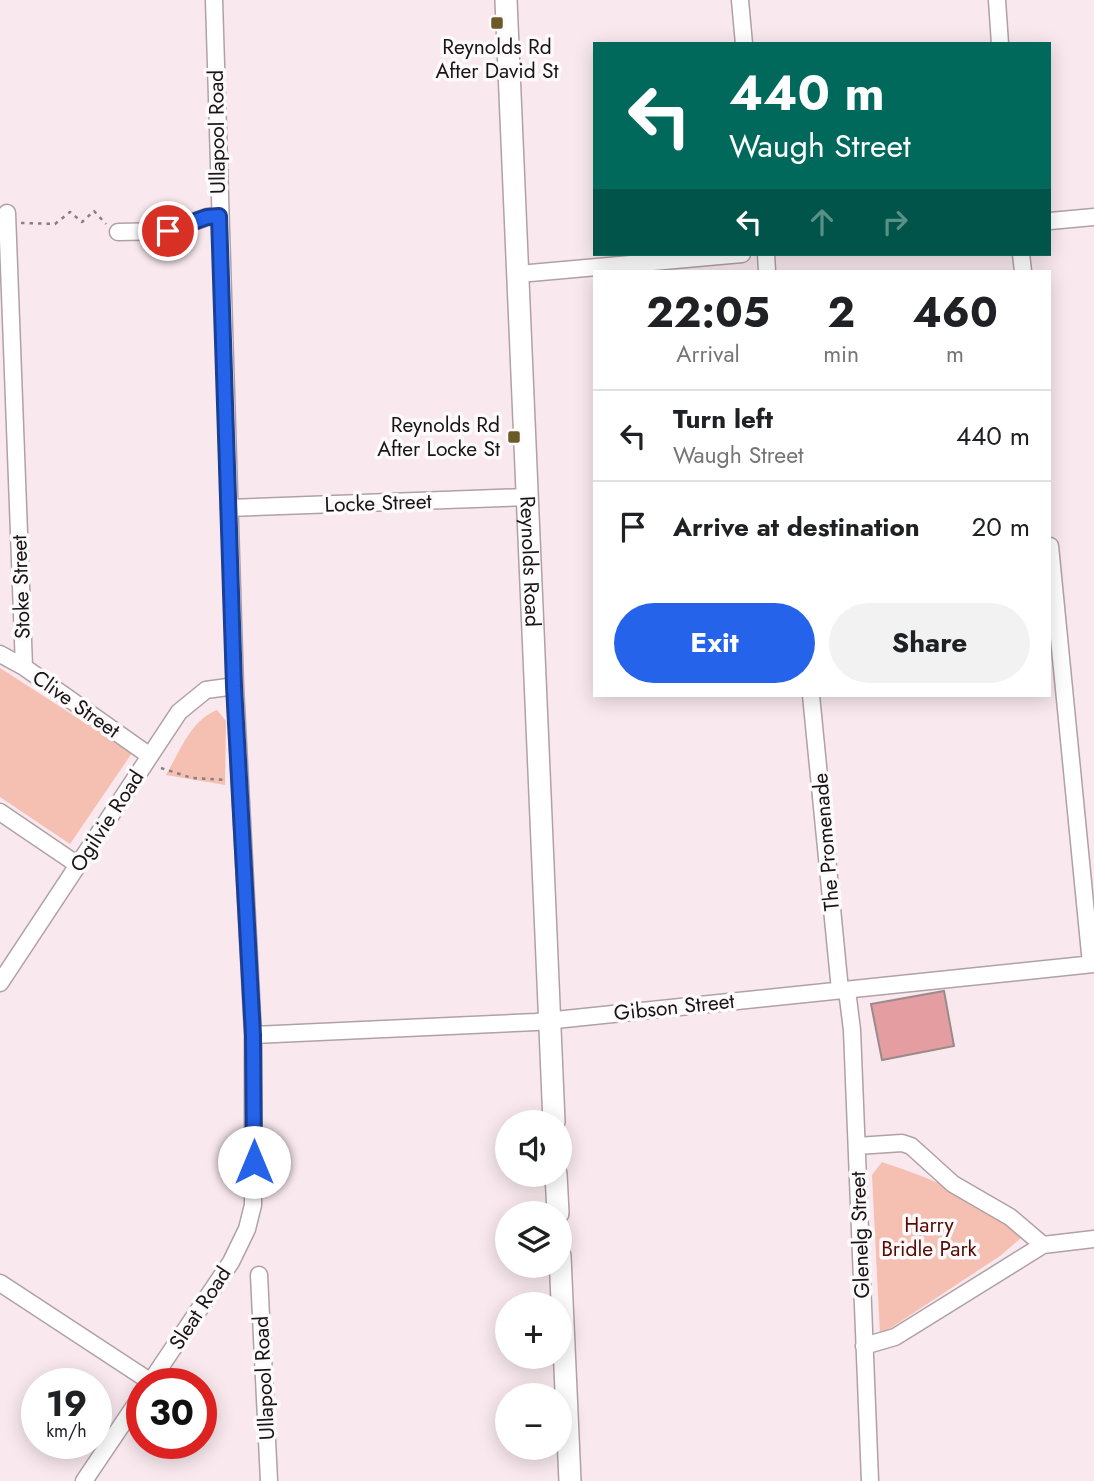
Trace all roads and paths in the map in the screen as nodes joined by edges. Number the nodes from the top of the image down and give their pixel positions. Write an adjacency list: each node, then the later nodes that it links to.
1 (214, 0): 8 (street, Ullapool Road)
2 (506, 0): 13 (street, Reynolds Road)
3 (740, 0): 5 (street)
4 (997, 0): 6 (street)
5 (744, 42)
6 (1000, 42)
7 (7, 214): 18 (street, Stoke Street)
8 (219, 216): 11 (street); 15 (street, Ullapool Road)
9 (1094, 217): 10 (street)
10 (1051, 221)
11 (118, 232)
12 (720, 256): 13 (street)
13 (519, 274): 14 (street, Reynolds Road)
14 (527, 497): 15 (street, Locke Street); 28 (street, Reynolds Road)
15 (229, 508): 19 (street, Ullapool Road)
16 (1051, 556): 25 (street)
17 (0, 654): 18 (street, Clive Street)
18 (24, 667): 21 (street, Clive Street)
19 (234, 686): 21 (street, Ogilvie Road); 22 (street, Ullapool Road)
20 (811, 697): 27 (street, The Promenade)
21 (155, 762): 22 (path); 24 (street, Ogilvie Road)
22 (240, 781): 29 (street, Ullapool Road)
23 (0, 812): 24 (street)
24 (78, 865): 26 (street, Ogilvie Road)
25 (1093, 964): 27 (street, Gibson Street)
26 (0, 983)
27 (843, 990): 28 (street, Gibson Street); 31 (street, Glenelg Street)
28 (549, 1021): 29 (street, Gibson Street); 30 (street, Reynolds Road)
29 (253, 1035): 32 (street, Ullapool Road)
30 (553, 1110)
31 (857, 1146): 34 (street); 38 (street, Glenelg Street)
32 (247, 1229): 39 (street, Sleat Road)
33 (1094, 1239): 34 (street)
34 (1043, 1245): 38 (street)
35 (259, 1275): 43 (street, Ullapool Road)
36 (561, 1278): 44 (street)
37 (0, 1283): 40 (street)
38 (864, 1346): 45 (street, Glenelg Street)
39 (160, 1368)
40 (126, 1372)
41 (126, 1418): 42 (street, Sleat Road)
42 (84, 1481)
43 (269, 1481)
44 (570, 1481)
45 (870, 1481)

